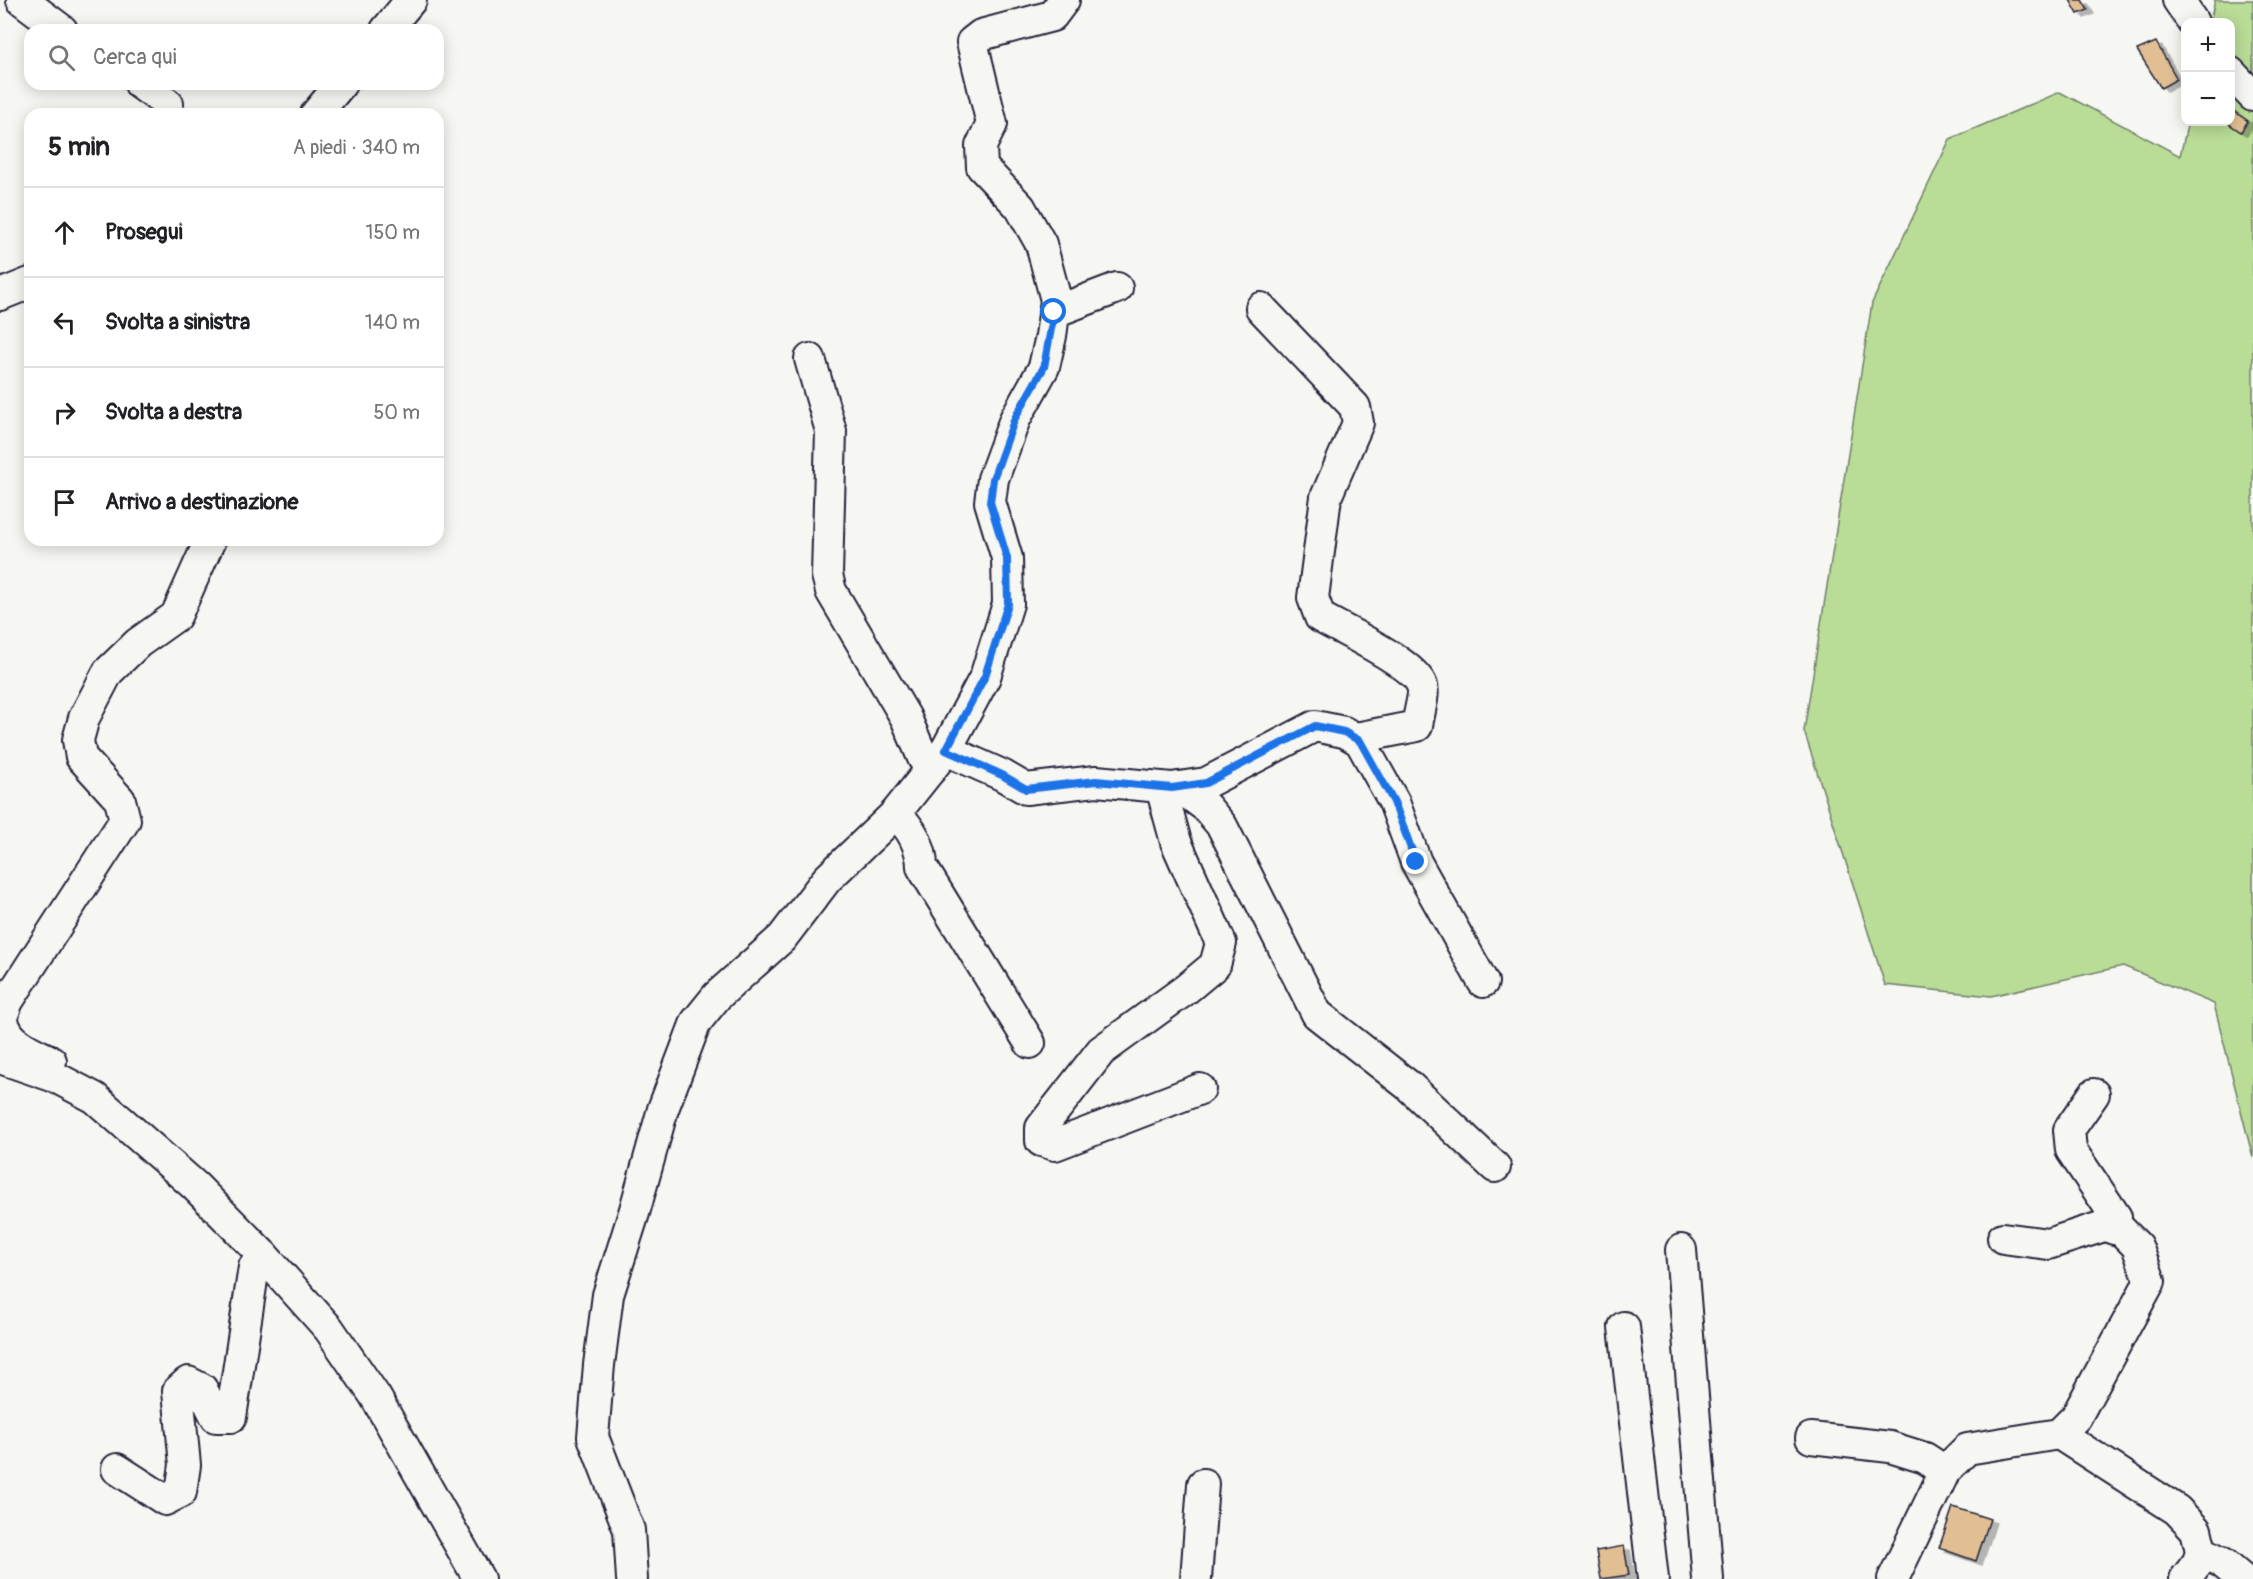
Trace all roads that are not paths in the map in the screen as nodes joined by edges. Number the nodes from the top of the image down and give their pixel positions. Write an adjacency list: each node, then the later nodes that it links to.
1 (22, 0): 6 (street)
2 (411, 0): 7 (street)
3 (1064, 0): 18 (street)
4 (2178, 0): 5 (street)
5 (2190, 18)
6 (54, 24)
7 (391, 24)
8 (2235, 77): 11 (street)
9 (148, 90): 12 (street)
10 (336, 90): 13 (street)
11 (2253, 96)
12 (168, 104)
13 (321, 108)
14 (24, 285): 16 (street)
15 (1117, 288): 18 (street)
16 (0, 295)
17 (1261, 308): 21 (street)
18 (1054, 312): 22 (street)
19 (810, 359): 22 (street)
20 (207, 546): 28 (street)
21 (1356, 738): 23 (street); 25 (street)
22 (939, 759): 23 (street); 24 (street)
23 (1170, 787): 29 (street); 31 (street)
24 (895, 814): 26 (street); 44 (street)
25 (1483, 982)
26 (1030, 1043)
27 (0, 1058): 28 (street)
28 (55, 1077): 35 (street)
29 (1200, 1089)
30 (2094, 1094): 32 (street)
31 (1495, 1167)
32 (2114, 1229): 33 (street); 37 (street)
33 (2003, 1238)
34 (1681, 1250): 47 (street)
35 (264, 1256): 39 (street); 43 (street)
36 (1624, 1327): 46 (street)
37 (2059, 1434): 40 (street); 42 (street)
38 (1811, 1438): 40 (street)
39 (117, 1469)
40 (1945, 1471): 48 (street)
41 (1203, 1484): 45 (street)
42 (2201, 1551): 49 (street); 50 (street)
43 (472, 1576)
44 (632, 1579)
45 (1196, 1579)
46 (1653, 1579)
47 (1708, 1579)
48 (1893, 1579)
49 (2185, 1579)
50 (2242, 1579)

